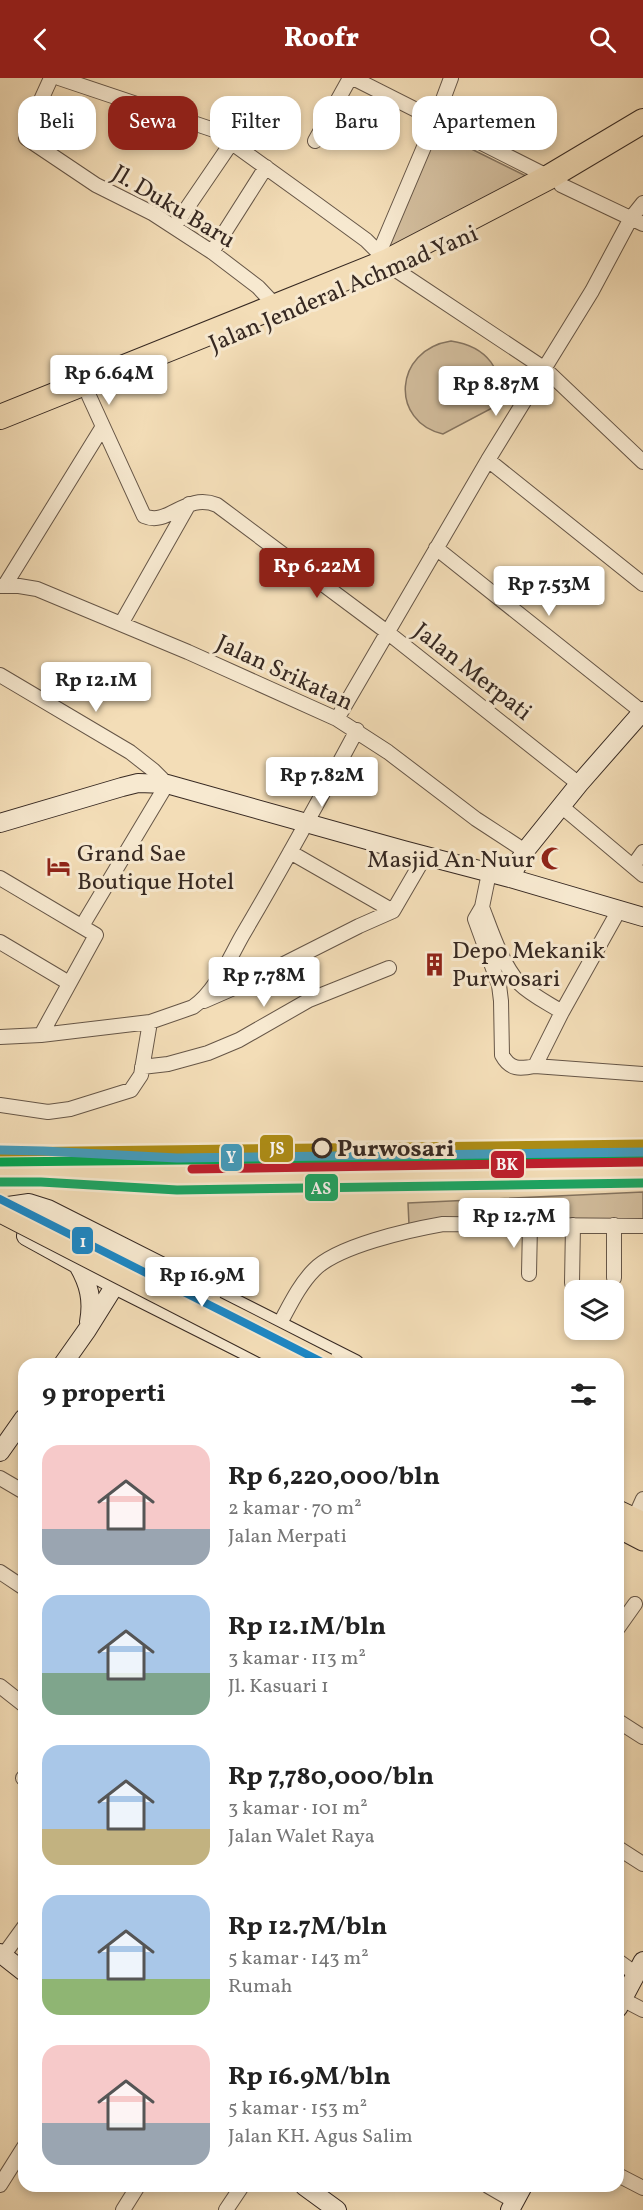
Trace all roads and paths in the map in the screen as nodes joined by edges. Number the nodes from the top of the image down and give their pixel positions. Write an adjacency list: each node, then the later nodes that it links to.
1 (60, 78): 8 (street); 18 (street, Jl. Duku Baru)
2 (351, 78): 4 (street); 6 (street)
3 (451, 78): 5 (street)
4 (341, 96)
5 (444, 96)
6 (412, 109)
7 (643, 121): 15 (highway, Jalan Jenderal Achmad Yani)
8 (210, 128)
9 (643, 138): 15 (highway, Jalan Jenderal Achmad Yani)
10 (227, 150): 18 (street)
11 (243, 150): 14 (street)
12 (425, 150): 20 (street)
13 (493, 150): 15 (street)
14 (266, 167): 19 (street); 20 (street)
15 (555, 181): 17 (street); 20 (highway, Jalan Jenderal Achmad Yani)
16 (643, 203): 17 (street)
17 (637, 221): 22 (street)
18 (174, 227): 19 (street, Jl. Duku Baru)
19 (212, 252): 21 (street, Jl. Duku Baru)
20 (388, 261): 21 (highway, Jalan Jenderal Achmad Yani); 22 (street); 23 (highway, Jalan Jenderal Achmad Yani)
21 (268, 298): 24 (highway, Jalan Jenderal Achmad Yani)
22 (545, 369): 27 (street); 28 (street)
23 (88, 396): 25 (street, Jalan Merpati); 26 (highway, Jalan Jenderal Achmad Yani)
24 (0, 417)
25 (102, 428): 29 (street, Jalan Merpati); 32 (street)
26 (0, 431)
27 (488, 460): 30 (street); 31 (street)
28 (643, 462)
29 (189, 504): 33 (street); 34 (street, Jalan Merpati)
30 (436, 548): 34 (street); 36 (street)
31 (643, 584)
32 (2, 586): 33 (street, Jalan Srikatan)
33 (121, 624): 37 (street, Jalan Srikatan)
34 (387, 632): 37 (street); 40 (street, Jalan Merpati)
35 (0, 675): 39 (street)
36 (643, 711): 40 (main road)
37 (338, 719): 38 (street, Jalan Srikatan)
38 (357, 730): 42 (street); 44 (street, Jalan Srikatan)
39 (167, 784): 42 (main road); 43 (main road); 56 (street)
40 (579, 784): 41 (main road)
41 (561, 806): 44 (main road); 48 (street)
42 (307, 822): 45 (street); 47 (main road)
43 (0, 823)
44 (525, 851): 51 (main road)
45 (290, 852): 54 (street); 60 (street)
46 (643, 852): 48 (street)
47 (425, 856): 49 (main road); 54 (street)
48 (638, 871)
49 (489, 873): 51 (main road); 52 (street)
50 (0, 878): 56 (street)
51 (510, 878): 53 (main road)
52 (482, 908): 61 (street); 65 (street)
53 (619, 910): 55 (main road); 61 (street)
54 (393, 911): 60 (street)
55 (643, 917)
56 (82, 926): 59 (street)
57 (0, 942): 59 (street)
58 (389, 968): 66 (street)
59 (69, 983): 63 (street)
60 (199, 1003): 62 (street)
61 (562, 1012): 65 (street)
62 (150, 1022): 63 (street); 66 (street)
63 (41, 1035): 64 (street)
64 (0, 1037)
65 (535, 1066): 67 (street)
66 (142, 1067): 68 (street)
67 (641, 1070)
68 (0, 1105)
69 (4, 1211): 74 (main road); 75 (main road); 84 (highway, bridge); 85 (main road, bridge)
70 (530, 1225): 71 (street); 76 (street); 80 (street)
71 (573, 1225): 72 (street); 78 (street)
72 (614, 1225): 73 (street); 77 (street)
73 (643, 1226)
74 (135, 1252): 79 (main road); 80 (main road)
75 (78, 1264): 79 (main road); 81 (main road)
76 (529, 1274)
77 (614, 1278)
78 (572, 1280)
79 (116, 1285): 81 (main road); 83 (main road)
80 (279, 1325): 86 (main road)
81 (87, 1330): 82 (main road)
82 (67, 1358)
83 (260, 1358)
84 (287, 1358)
85 (314, 1358)
86 (343, 1358)
87 (18, 1426): 88 (main road)
88 (0, 1452)
89 (0, 1478): 90 (street)
90 (18, 1488)
91 (643, 1499): 92 (street)
92 (627, 1518): 93 (main road)
93 (643, 1540)
94 (0, 1572): 95 (street)
95 (18, 1584)
96 (635, 1604): 97 (street)
97 (624, 1620)
98 (0, 1686): 99 (street)
99 (18, 1700)
100 (624, 1724): 101 (street)
101 (643, 1737)
102 (624, 1852): 103 (street)
103 (643, 1864)
104 (18, 1934): 105 (street)
105 (2, 1954): 107 (main road)
106 (624, 1963): 108 (street)
107 (18, 1967)
108 (640, 1967): 109 (main road)
109 (624, 1997)
110 (624, 2005): 111 (street)
111 (643, 2010)
112 (18, 2156): 114 (street)
113 (624, 2178): 115 (street)
114 (0, 2185)
115 (643, 2188)
116 (134, 2192): 121 (street)
117 (238, 2192): 122 (street)
118 (312, 2192): 123 (main road)
119 (501, 2192): 120 (street)
120 (516, 2199)
121 (123, 2210)
122 (226, 2210)
123 (337, 2210)

